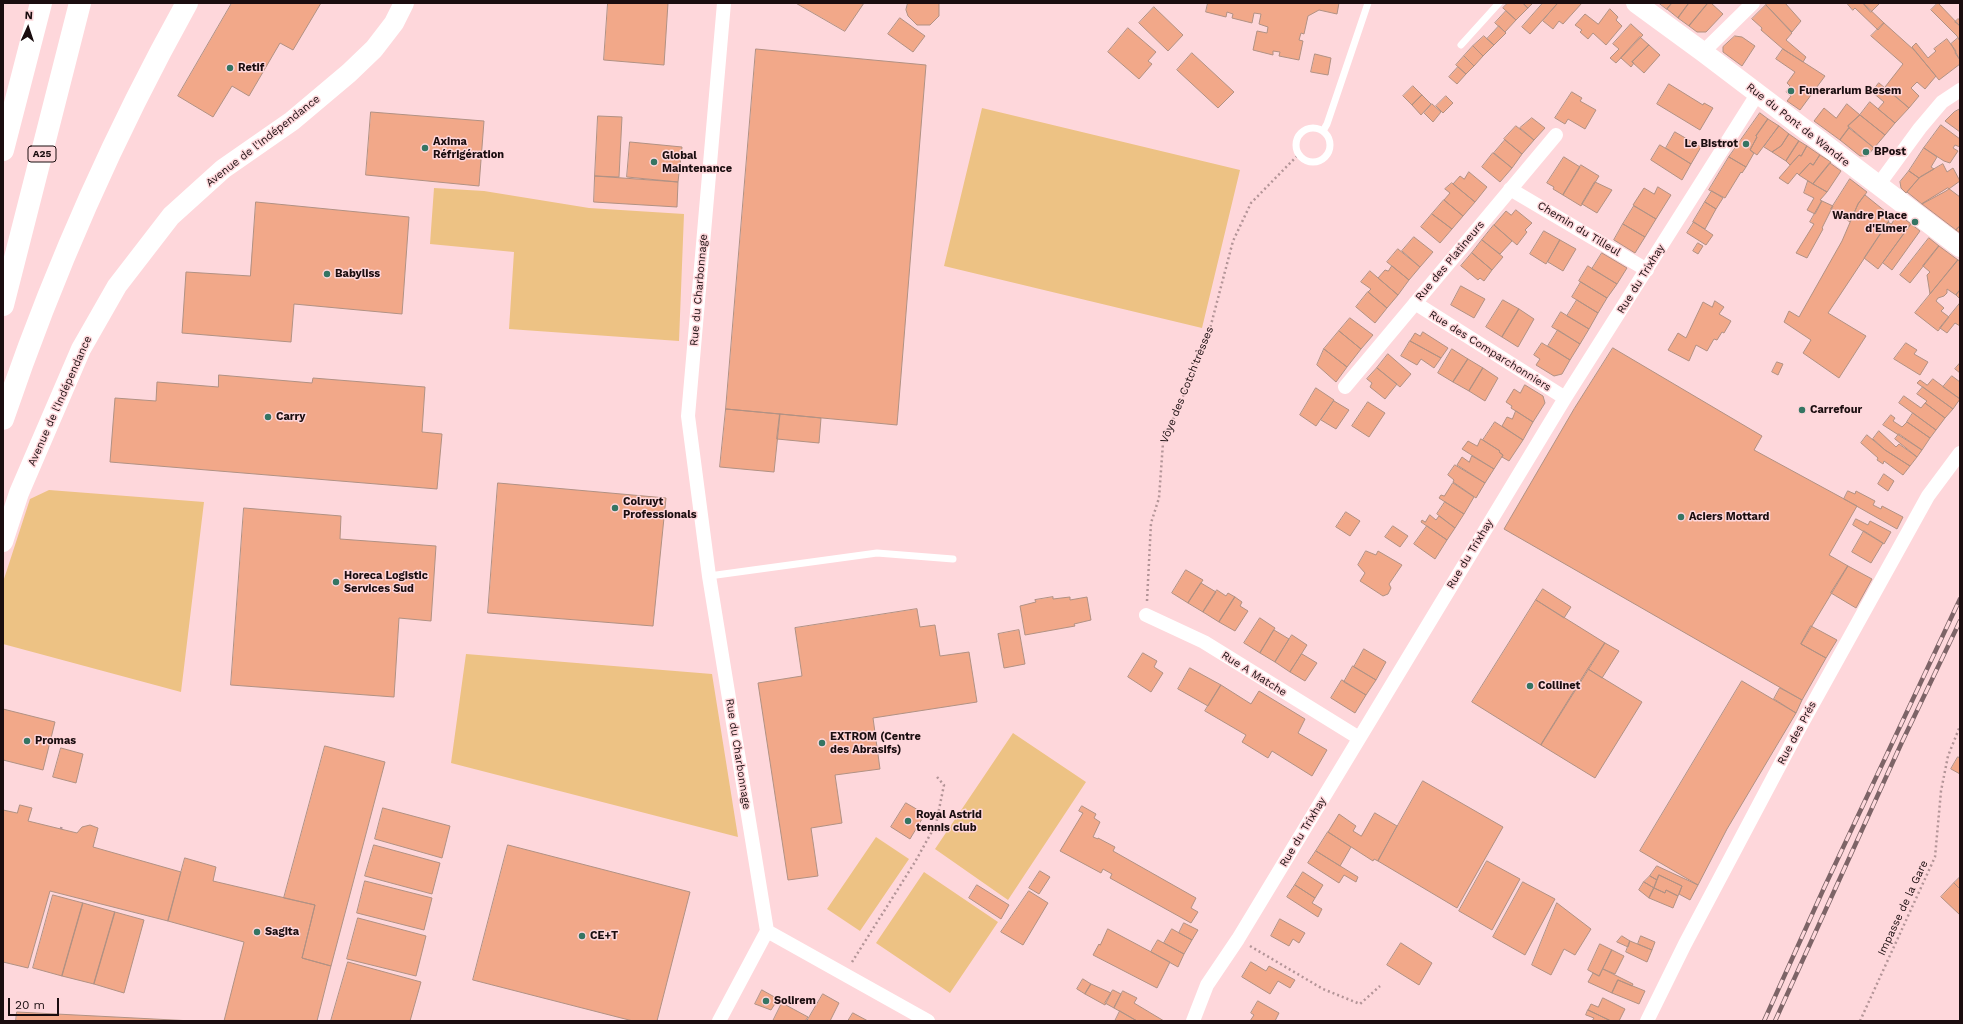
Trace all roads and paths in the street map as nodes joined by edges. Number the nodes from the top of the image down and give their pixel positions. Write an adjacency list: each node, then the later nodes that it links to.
1 (41, 3): 16 (highway)
2 (80, 3): 23 (highway, A25)
3 (187, 3): 26 (highway)
4 (404, 3): 28 (main road, Avenue de l'Indépendance)
5 (724, 3): 30 (street, Rue du Charbonnage)
6 (1368, 3): 14 (lane)
7 (1499, 3): 10 (lane)
8 (1636, 3): 11 (main road, Rue du Pont de Wandre)
9 (1750, 4): 11 (street)
10 (1461, 45)
11 (1703, 52): 13 (main road, Rue du Pont de Wandre)
12 (1960, 90): 18 (street)
13 (1758, 93): 18 (main road, Rue du Pont de Wandre); 21 (street, Rue du Trixhay)
14 (1323, 131): 17 (lane); 17 (lane)
15 (1556, 135): 19 (street, Rue des Platineurs)
16 (3, 150)
17 (1298, 155): 31 (path, Vôye des Cotch'trèsses)
18 (1879, 184): 20 (main road, Rue du Pont de Wandre)
19 (1510, 189): 21 (street, Chemin du Tilleul); 22 (street, Rue des Platineurs)
20 (1960, 247)
21 (1647, 270): 25 (street, Rue du Trixhay)
22 (1415, 304): 24 (street, Rue des Platineurs); 25 (street, Rue des Comparchonniers)
23 (3, 306)
24 (1345, 387)
25 (1565, 398): 33 (street, Rue du Trixhay)
26 (3, 419)
27 (1960, 453): 44 (street, Rue des Prés)
28 (3, 542)
29 (953, 559): 30 (lane)
30 (709, 576): 37 (street, Rue du Charbonnage)
31 (1146, 615): 33 (street, Rue A Matche)
32 (1960, 726): 45 (path, Impasse de la Gare)
33 (1359, 738): 38 (street, Rue du Trixhay)
34 (937, 776): 39 (path)
35 (62, 824): 36 (path)
36 (61, 828)
37 (767, 932): 39 (street); 41 (street)
38 (1238, 939): 40 (path); 43 (street, Rue du Trixhay)
39 (844, 974): 42 (street)
40 (1380, 986)
41 (719, 1021)
42 (928, 1021)
43 (1193, 1021)
44 (1647, 1021)
45 (1860, 1021)

